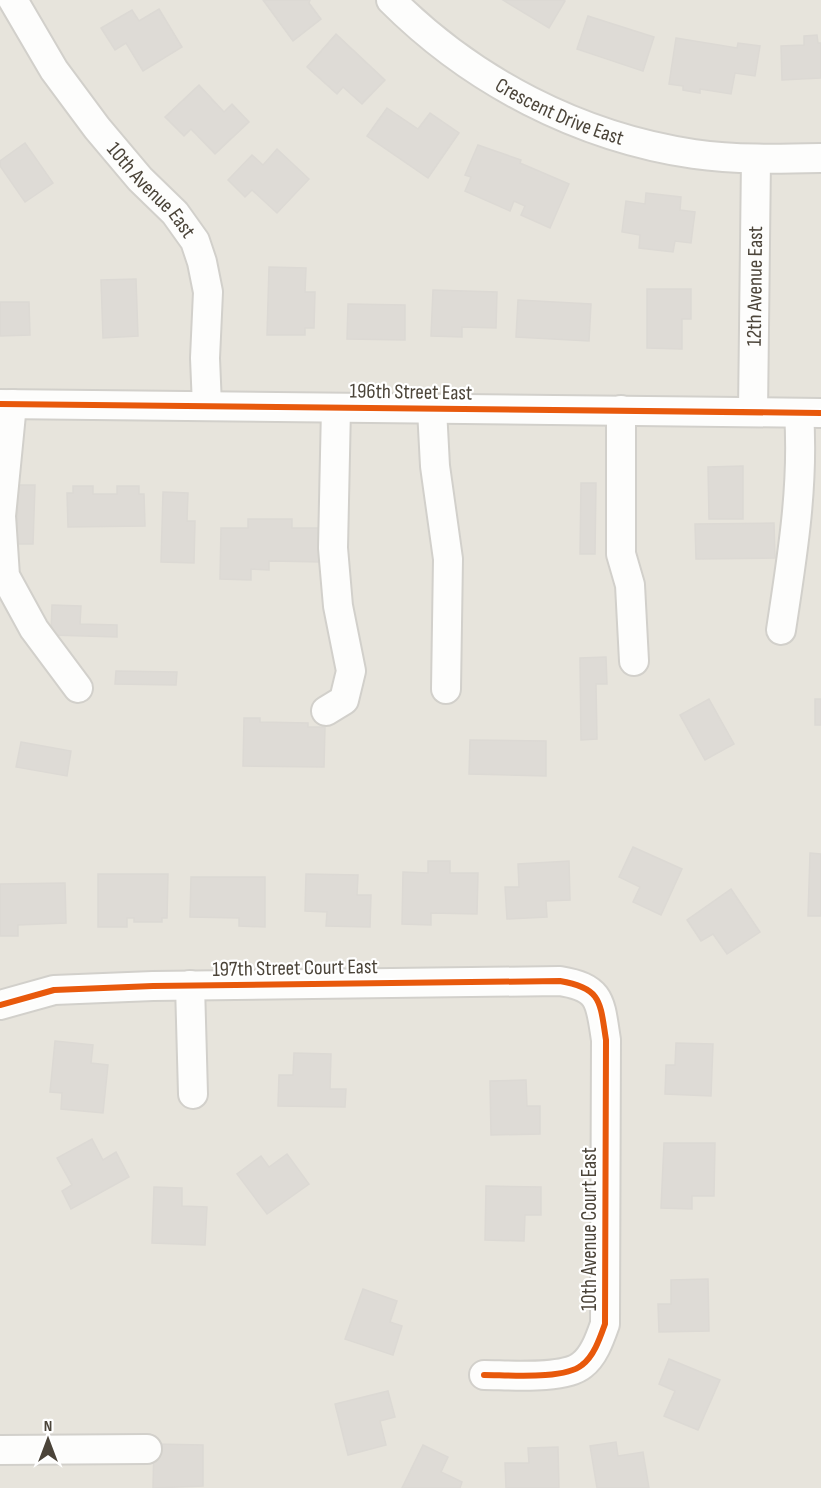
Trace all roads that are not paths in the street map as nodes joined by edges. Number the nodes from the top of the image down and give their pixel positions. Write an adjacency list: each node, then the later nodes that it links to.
1 (13, 0): 6 (street, 10th Avenue East)
2 (391, 0): 4 (street, Crescent Drive East)
3 (821, 158): 4 (street, Crescent Drive East)
4 (756, 159): 10 (street, 12th Avenue East)
5 (6, 404): 6 (street, 196th Street East); 14 (street)
6 (207, 406): 7 (street, 196th Street East)
7 (336, 408): 8 (street, 196th Street East); 16 (street)
8 (432, 409): 9 (street, 196th Street East); 15 (street)
9 (621, 410): 10 (street, 196th Street East); 13 (street)
10 (753, 412): 11 (street, 196th Street East)
11 (810, 413): 12 (street)
12 (781, 630)
13 (633, 661)
14 (78, 688)
15 (446, 689)
16 (326, 711)
17 (190, 985): 18 (street, 197th Street Court East); 19 (street, 197th Street Court East); 20 (street)
18 (591, 990): 21 (street, 10th Avenue Court East)
19 (0, 1005)
20 (193, 1094)
21 (484, 1375)
22 (147, 1449): 23 (street)
23 (0, 1450)

